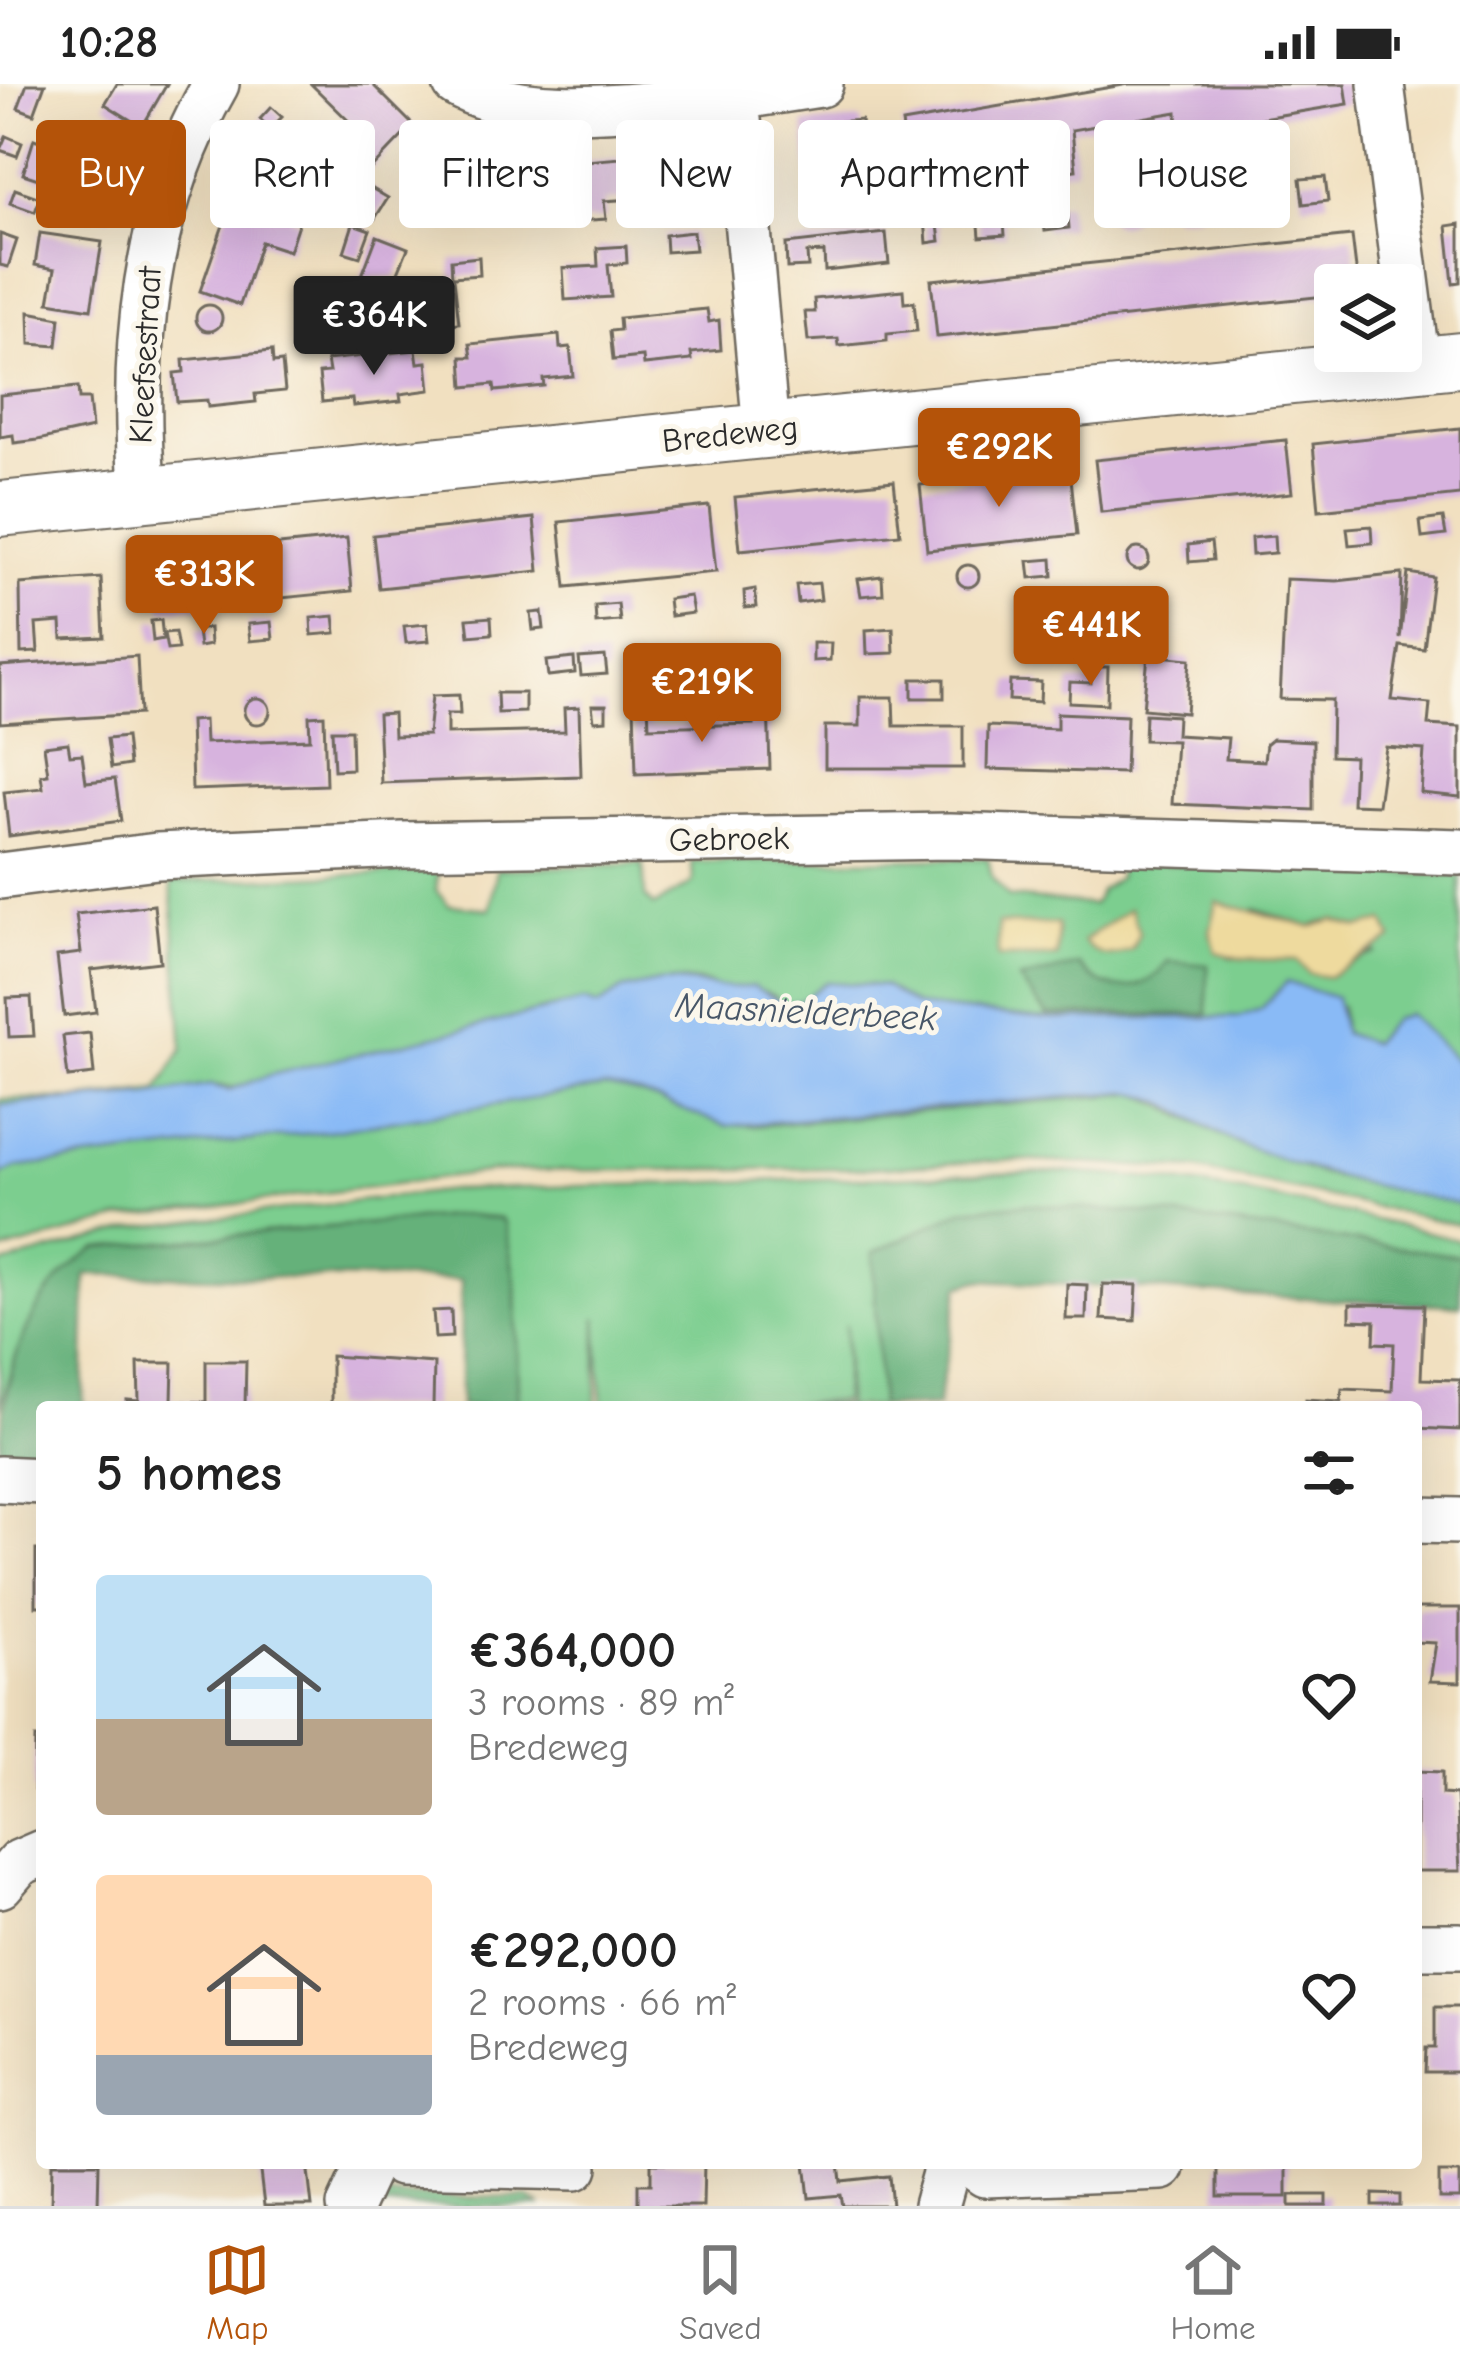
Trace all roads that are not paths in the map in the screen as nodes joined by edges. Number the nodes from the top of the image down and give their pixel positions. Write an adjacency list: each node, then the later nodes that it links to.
1 (216, 84): 8 (street, Kleefsestraat)
2 (456, 84): 5 (street)
3 (820, 84): 5 (street)
4 (1381, 84): 6 (street)
5 (735, 91): 7 (street)
6 (1438, 363): 7 (street, Bredeweg)
7 (766, 430): 8 (street, Bredeweg)
8 (143, 495): 9 (street, Bredeweg)
9 (0, 509)
10 (1460, 852): 11 (street, Gebroek)
11 (0, 876)
12 (0, 1479): 13 (street)
13 (36, 1481)
14 (1422, 1520): 15 (street)
15 (1460, 1521)
16 (36, 1856): 17 (street)
17 (0, 1885)
18 (1422, 1946): 19 (street)
19 (1460, 1946)
20 (367, 2169): 26 (street)
21 (470, 2169): 24 (street)
22 (946, 2169): 27 (street)
23 (978, 2169): 25 (street)
24 (574, 2178)
25 (1162, 2178)
26 (350, 2206)
27 (936, 2206)

